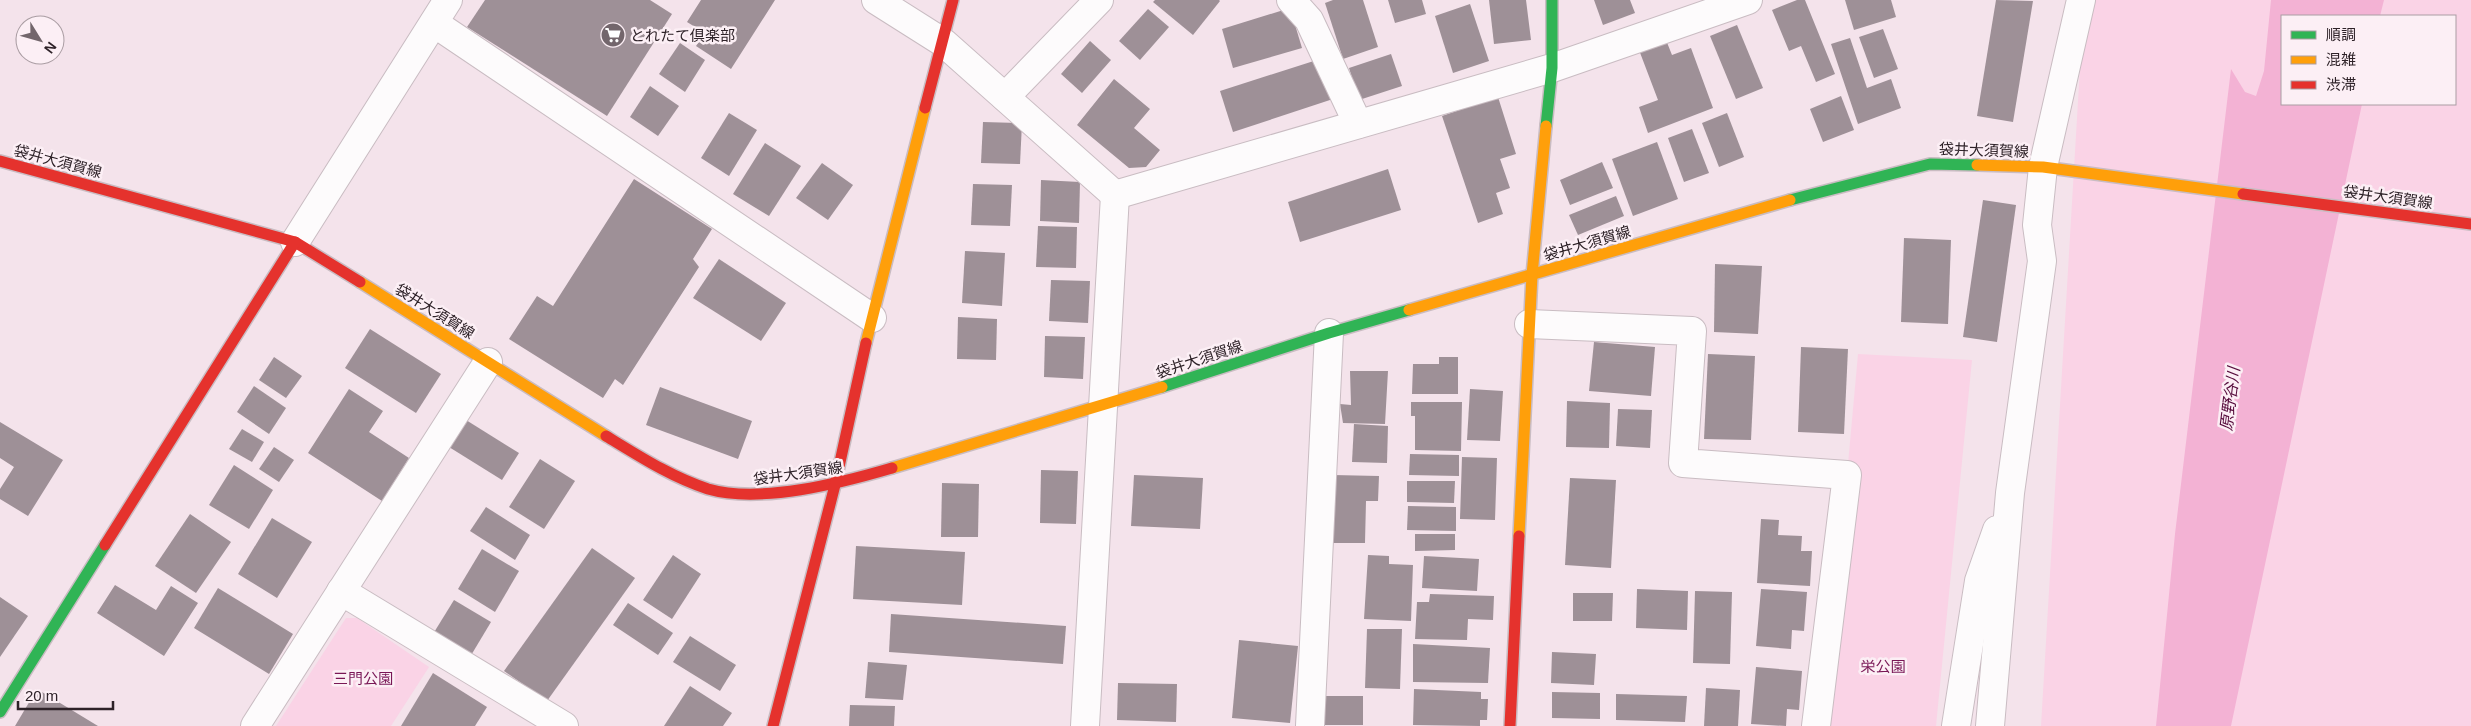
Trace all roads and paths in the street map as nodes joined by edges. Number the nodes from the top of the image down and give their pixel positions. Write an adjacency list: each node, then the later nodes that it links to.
1 (448, 0): 9 (street)
2 (876, 0): 10 (street)
3 (953, 0): 10 (main road)
4 (1099, 0): 12 (street)
5 (1291, 0): 13 (street)
6 (1552, 0): 11 (main road)
7 (1748, 0): 11 (street)
8 (2081, 0): 15 (street)
9 (434, 23): 18 (street); 20 (street)
10 (944, 43): 12 (street); 20 (main road)
11 (1552, 68): 13 (street); 19 (main road)
12 (1005, 97): 16 (street)
13 (1358, 124): 16 (street)
14 (0, 161): 18 (main road, 袋井大須賀線)
15 (2043, 167): 17 (main road, 袋井大須賀線); 19 (main road, 袋井大須賀線); 26 (street)
16 (1115, 195): 24 (street)
17 (2471, 224)
18 (295, 242): 23 (main road, 袋井大須賀線); 28 (main road)
19 (1532, 275): 21 (main road); 22 (main road, 袋井大須賀線)
20 (872, 318): 25 (main road)
21 (1529, 324): 34 (main road); 35 (street)
22 (1329, 333): 24 (main road, 袋井大須賀線); 33 (street)
23 (488, 362): 25 (main road, 袋井大須賀線); 27 (street)
24 (1104, 406): 25 (main road, 袋井大須賀線); 32 (street)
25 (834, 485): 31 (main road)
26 (2010, 493): 36 (street); 37 (street)
27 (342, 591): 29 (street); 30 (street)
28 (0, 712)
29 (255, 726)
30 (564, 726)
31 (773, 726)
32 (1085, 726)
33 (1310, 726)
34 (1510, 726)
35 (1816, 726)
36 (1956, 726)
37 (1990, 726)

